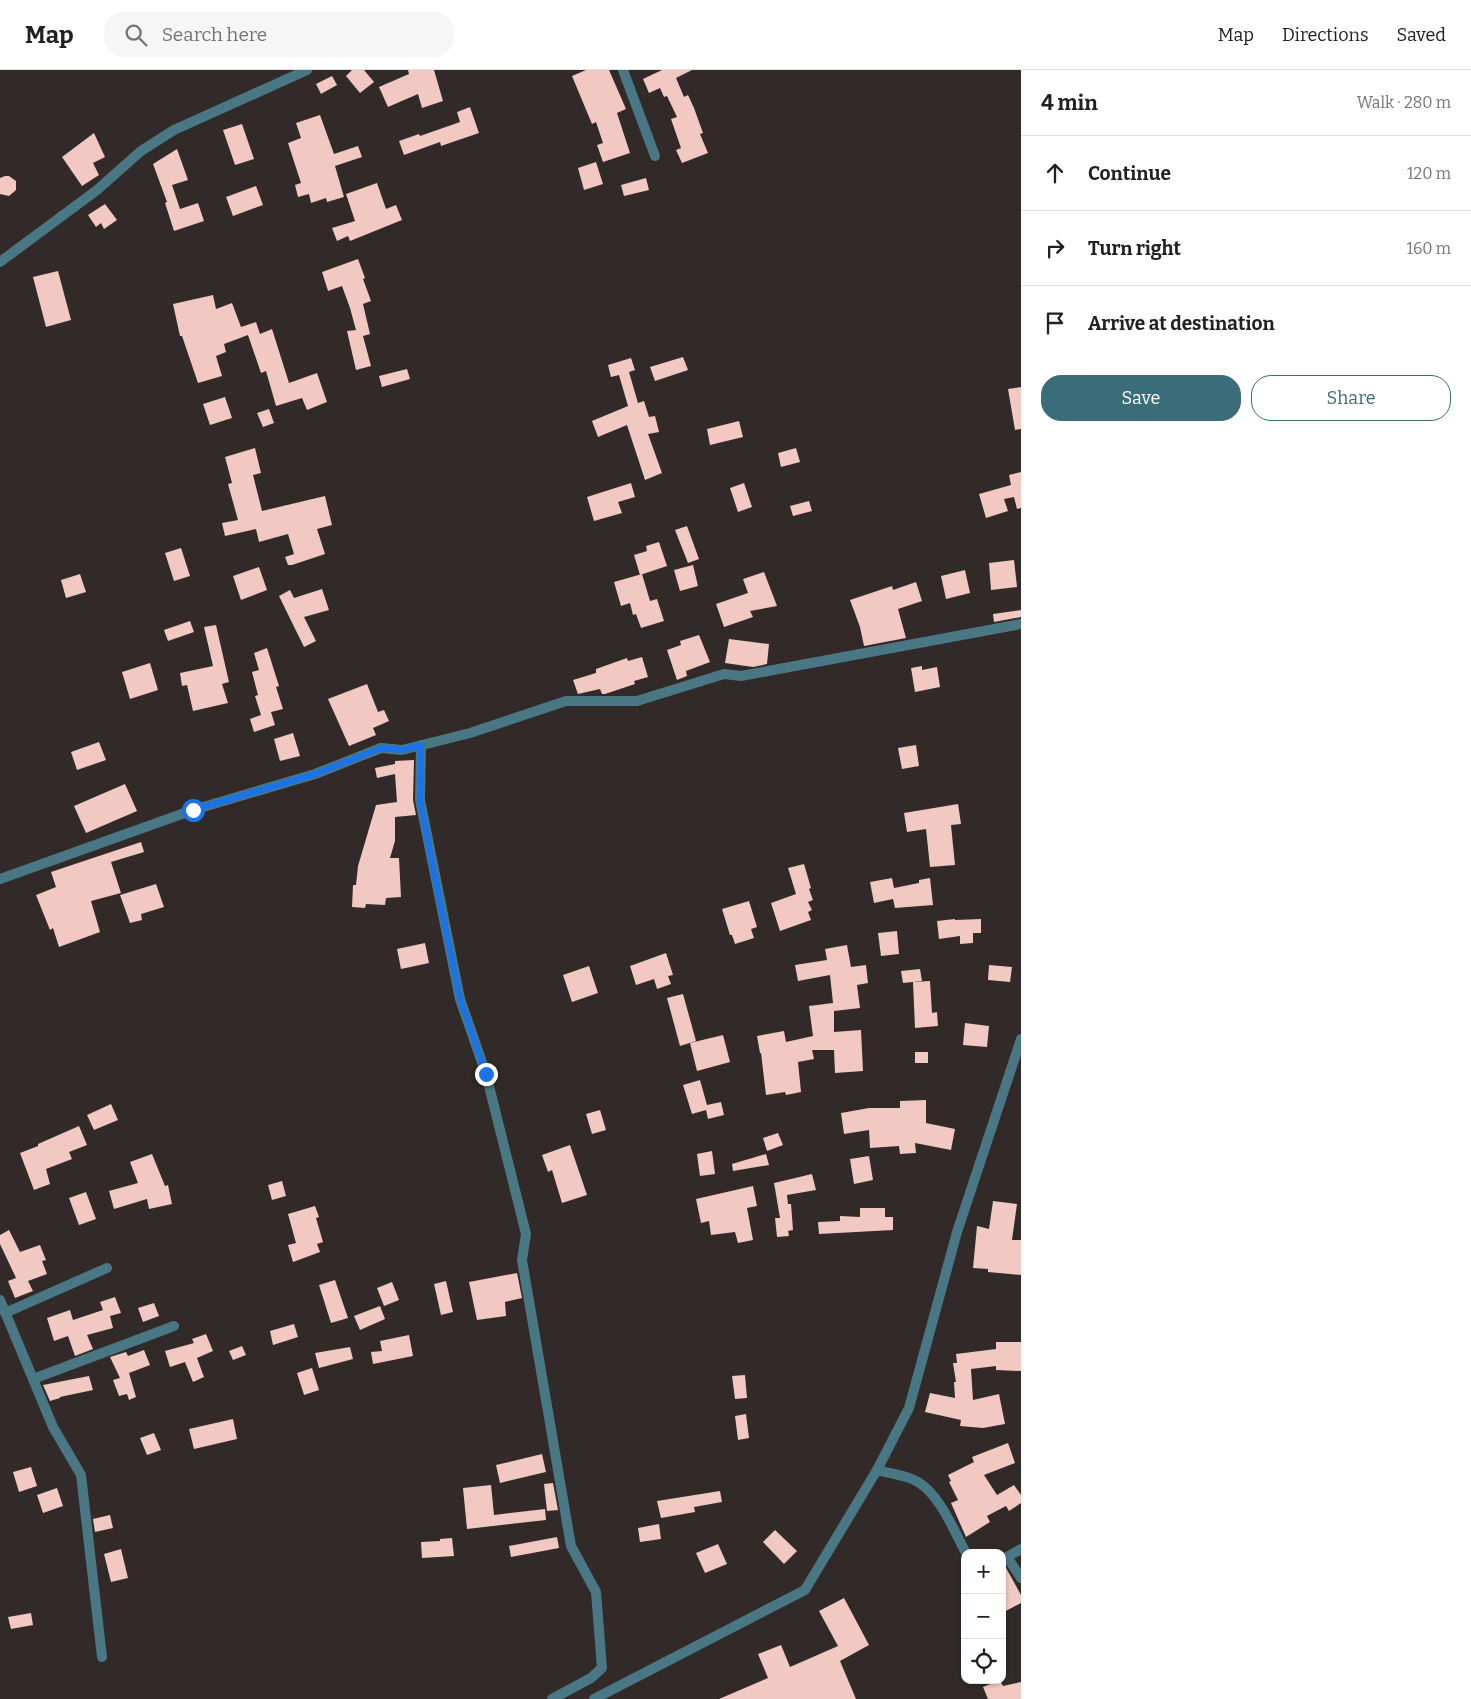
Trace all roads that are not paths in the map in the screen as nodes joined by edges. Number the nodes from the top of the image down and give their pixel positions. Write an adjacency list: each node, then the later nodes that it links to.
1 (307, 70): 4 (street)
2 (623, 70): 3 (street)
3 (655, 156)
4 (0, 262)
5 (1021, 624): 6 (street)
6 (421, 745): 7 (street); 21 (street)
7 (0, 879)
8 (1021, 1039): 14 (street)
9 (107, 1268): 11 (street)
10 (0, 1300): 11 (street)
11 (5, 1312): 13 (street)
12 (174, 1326): 13 (street)
13 (33, 1379): 20 (street)
14 (877, 1470): 15 (street); 22 (street)
15 (964, 1549)
16 (1021, 1549): 17 (street)
17 (1006, 1557)
18 (1006, 1559): 19 (street)
19 (1021, 1578)
20 (102, 1657)
21 (552, 1699)
22 (594, 1699)

